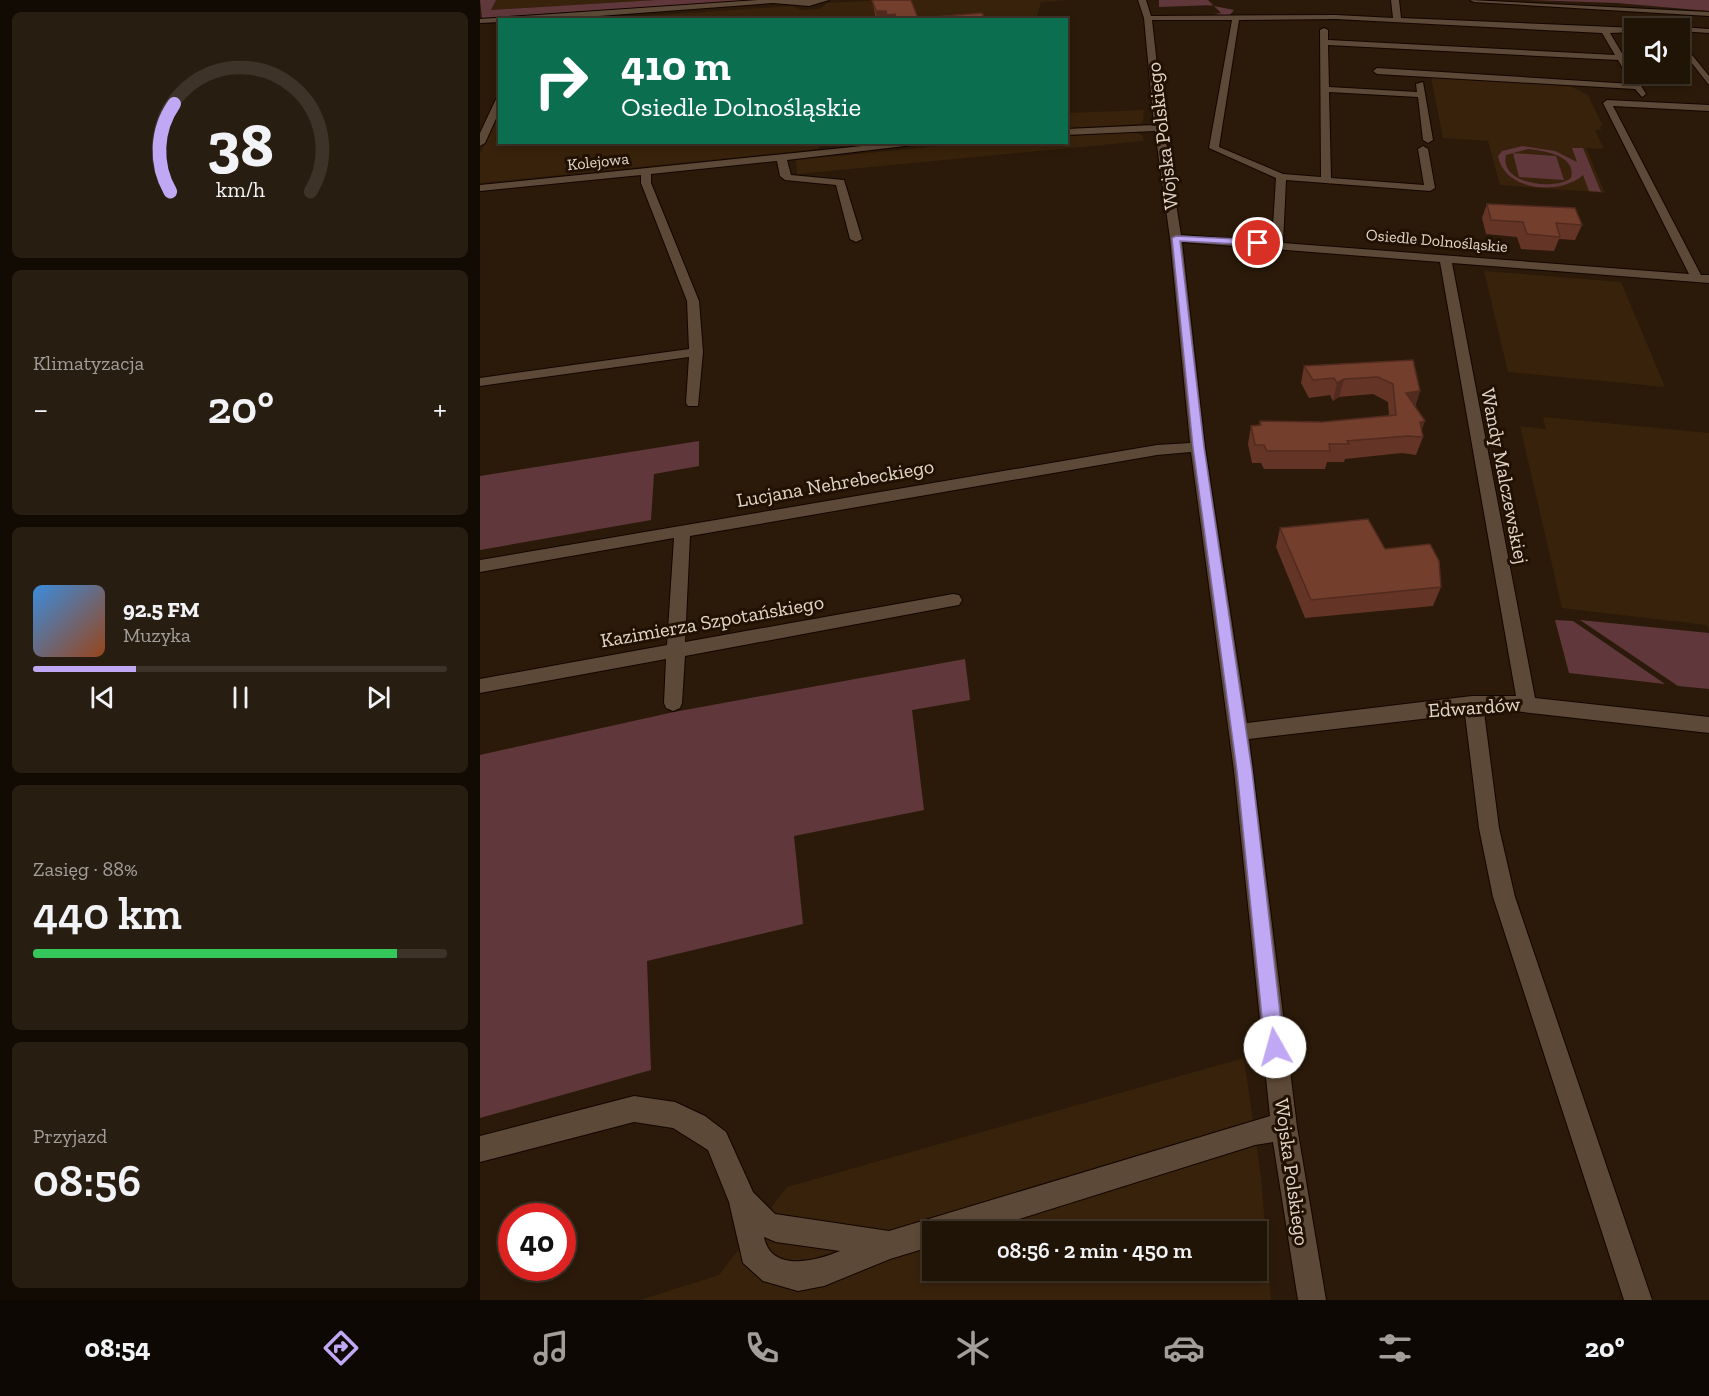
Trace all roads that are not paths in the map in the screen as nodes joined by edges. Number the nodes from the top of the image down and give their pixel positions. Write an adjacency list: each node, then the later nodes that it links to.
1 (827, 0): 4 (street)
2 (1395, 0): 13 (street)
3 (1474, 0): 5 (street)
4 (794, 1): 9 (street)
5 (1490, 1): 7 (street)
6 (1145, 2): 10 (street, Wojska Polskiego)
7 (1708, 16)
8 (1324, 17): 11 (street); 13 (street); 20 (street)
9 (536, 18)
10 (1148, 18): 11 (street); 38 (street, Wojska Polskiego)
11 (1236, 18): 44 (street)
12 (498, 20): 14 (street)
13 (1396, 20): 15 (street)
14 (480, 21)
15 (1486, 25): 18 (street); 21 (street)
16 (1624, 30): 18 (street)
17 (1690, 30): 19 (street)
18 (1605, 31): 24 (street)
19 (1709, 31)
20 (1324, 42): 25 (street); 33 (street)
21 (1495, 51): 22 (street); 26 (street)
22 (1541, 54): 24 (street); 27 (street)
23 (1690, 56): 31 (street)
24 (1619, 58): 32 (street)
25 (1416, 60): 26 (street); 26 (street); 28 (street); 34 (street)
26 (1459, 63): 30 (street)
27 (1544, 64)
28 (1377, 71)
29 (1548, 73): 30 (street)
30 (1553, 82): 32 (street)
31 (1709, 82)
32 (1638, 87): 36 (street)
33 (1326, 88): 34 (street); 45 (street)
34 (1421, 95): 45 (street)
35 (498, 103): 40 (street)
36 (1647, 104): 37 (street); 51 (street)
37 (1709, 108)
38 (1159, 128): 39 (street); 47 (street, Wojska Polskiego)
39 (1068, 132)
40 (480, 143)
41 (914, 144): 42 (street, Kolejowa)
42 (781, 157): 43 (street, Kolejowa); 48 (street)
43 (646, 171): 46 (street, Kolejowa); 53 (street)
44 (1281, 177): 45 (street); 49 (street)
45 (1326, 181)
46 (480, 188)
47 (1176, 238): 49 (street, Osiedle Dolnośląskie); 56 (street, Wojska Polskiego)
48 (856, 239)
49 (1277, 244): 50 (street, Osiedle Dolnośląskie)
50 (1445, 258): 51 (street, Osiedle Dolnośląskie); 63 (street, Wandy Malczewskiej)
51 (1696, 278): 52 (street, Osiedle Dolnośląskie)
52 (1709, 279)
53 (696, 352): 54 (street); 55 (street)
54 (480, 382)
55 (693, 403)
56 (1198, 447): 57 (street, Lucjana Nehrebeckiego); 66 (street, Wojska Polskiego)
57 (682, 532): 58 (street, Lucjana Nehrebeckiego); 60 (street)
58 (480, 566)
59 (953, 600): 60 (street, Kazimierza Szpotańskiego)
60 (676, 650): 61 (street, Kazimierza Szpotańskiego); 62 (street)
61 (480, 686)
62 (673, 703)
63 (1527, 703): 64 (street, Edwardów); 65 (street, Edwardów)
64 (1472, 704): 66 (street, Edwardów); 72 (street)
65 (1709, 725)
66 (1239, 732): 67 (street, Wojska Polskiego)
67 (1284, 1127): 70 (street); 71 (street, Wojska Polskiego)
68 (480, 1149): 69 (street)
69 (743, 1202): 70 (street); 70 (street)
70 (890, 1245)
71 (1312, 1300)
72 (1638, 1300)

